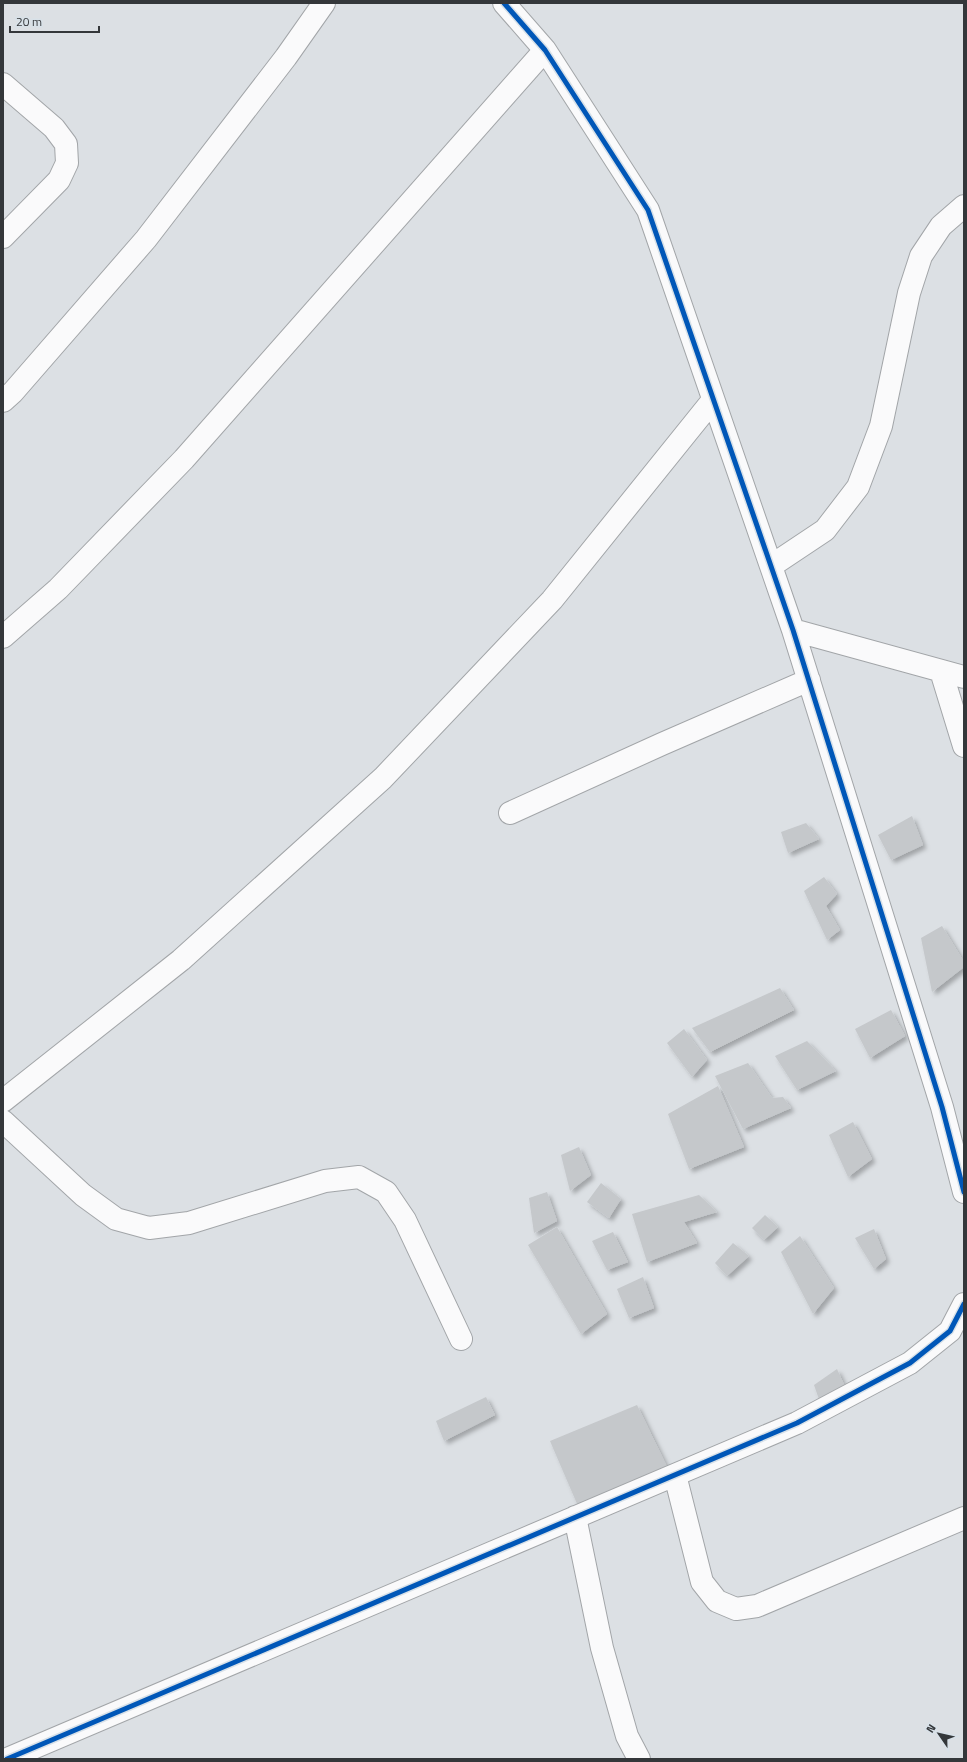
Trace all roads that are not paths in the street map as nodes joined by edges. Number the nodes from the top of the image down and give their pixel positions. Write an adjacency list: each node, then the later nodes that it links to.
1 (324, 3): 8 (street)
2 (504, 3): 3 (street)
3 (545, 50): 7 (street); 11 (street)
4 (3, 84): 6 (street)
5 (964, 206): 9 (street)
6 (3, 237)
7 (713, 400): 9 (street); 17 (street)
8 (3, 401)
9 (771, 566): 10 (street)
10 (793, 630): 12 (street); 14 (street)
11 (3, 637)
12 (941, 671): 13 (street); 15 (street)
13 (964, 677)
14 (809, 680): 16 (street); 18 (street)
15 (964, 746)
16 (510, 813)
17 (3, 1101)
18 (942, 1107): 20 (street); 21 (street)
19 (3, 1121): 23 (street)
20 (964, 1141)
21 (964, 1192)
22 (964, 1304): 24 (street)
23 (462, 1339)
24 (675, 1475): 25 (street); 26 (street)
25 (575, 1517): 27 (street); 28 (street)
26 (964, 1518)
27 (7, 1759)
28 (639, 1759)

